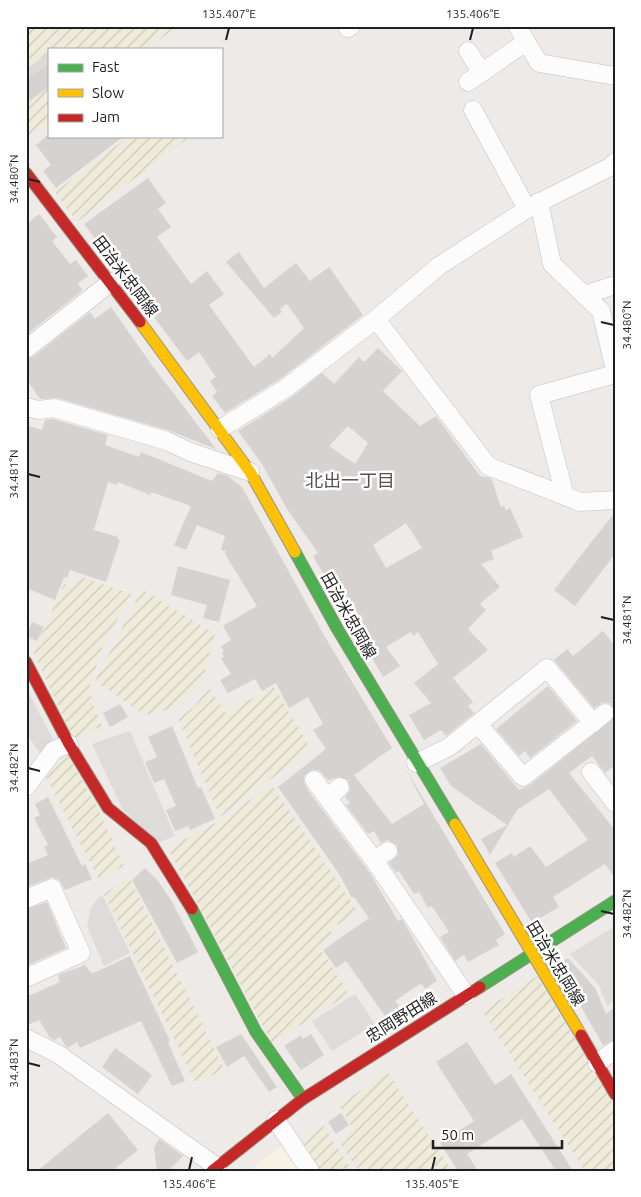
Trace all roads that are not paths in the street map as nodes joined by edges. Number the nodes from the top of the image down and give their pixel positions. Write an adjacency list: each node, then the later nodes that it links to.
1 (517, 26): 2 (street)
2 (526, 42): 3 (street); 4 (street)
3 (468, 51)
4 (615, 76)
5 (473, 110): 8 (street)
6 (615, 162): 8 (street)
7 (26, 173): 9 (main road, 田治米忠岡線)
8 (533, 206): 11 (street); 12 (street)
9 (111, 282): 13 (street); 17 (main road, 田治米忠岡線)
10 (615, 285): 11 (street)
11 (584, 295): 14 (street)
12 (376, 320): 17 (street); 19 (street)
13 (26, 349)
14 (615, 370)
15 (615, 374): 19 (street)
16 (26, 407): 18 (street)
17 (220, 429): 18 (main road, 田治米忠岡線)
18 (250, 472): 24 (main road, 田治米忠岡線)
19 (565, 496): 20 (street)
20 (615, 500)
21 (26, 662): 23 (main road)
22 (478, 724): 22 (street); 24 (street)
23 (69, 744): 27 (street); 38 (main road)
24 (416, 763): 31 (main road, 田治米忠岡線)
25 (591, 772): 28 (street)
26 (314, 780): 33 (street)
27 (26, 787)
28 (613, 797)
29 (26, 899): 32 (street)
30 (615, 901): 31 (main road, 忠岡野田線)
31 (533, 953): 33 (main road, 忠岡野田線); 36 (main road, 田治米忠岡線)
32 (26, 978)
33 (466, 995): 38 (main road, 忠岡野田線)
34 (26, 1038): 40 (street)
35 (615, 1050): 36 (street)
36 (597, 1063): 37 (main road, 田治米忠岡線)
37 (615, 1094)
38 (303, 1099): 39 (main road, 忠岡野田線)
39 (276, 1120): 40 (main road, 忠岡野田線); 41 (street)
40 (215, 1169)
41 (310, 1171)

